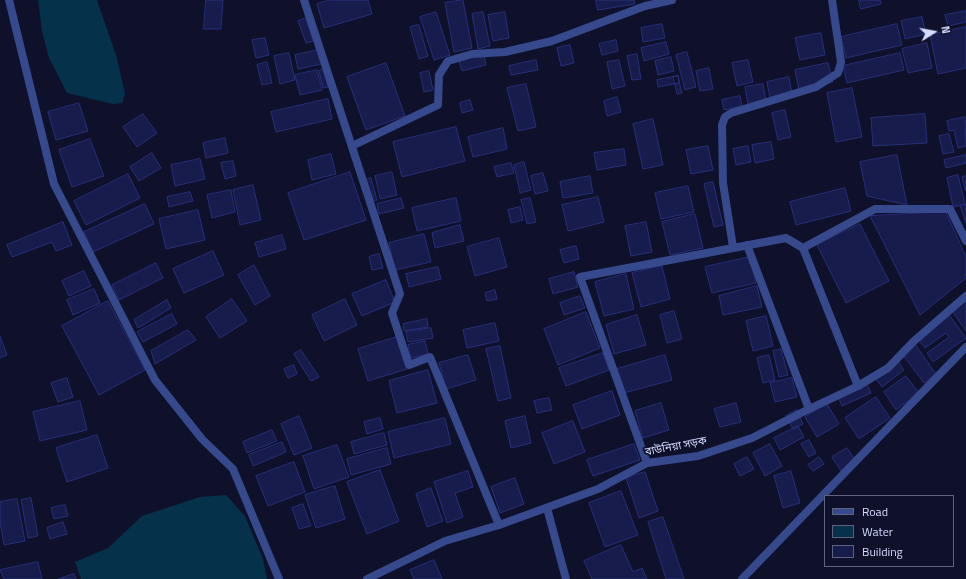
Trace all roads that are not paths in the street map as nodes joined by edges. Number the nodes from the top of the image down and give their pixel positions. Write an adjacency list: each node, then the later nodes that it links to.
1 (9, 0): 17 (street)
2 (304, 0): 5 (street)
3 (672, 0): 5 (street)
4 (832, 0): 8 (street)
5 (352, 146): 16 (street)
6 (966, 241): 9 (street)
7 (747, 245): 8 (street); 9 (street); 13 (street)
8 (733, 248): 14 (street)
9 (803, 248): 12 (street)
10 (966, 296): 12 (street, বাউনিয়া সড়ক)
11 (966, 347): 20 (street)
12 (858, 386): 13 (street, বাউনিয়া সড়ক)
13 (809, 409): 14 (street, বাউনিয়া সড়ক)
14 (647, 463): 15 (street, বাউনিয়া সড়ক)
15 (547, 508): 16 (street, বাউনিয়া সড়ক); 19 (street)
16 (498, 525): 18 (street, বাউনিয়া সড়ক)
17 (279, 579)
18 (367, 579)
19 (566, 579)
20 (742, 579)

